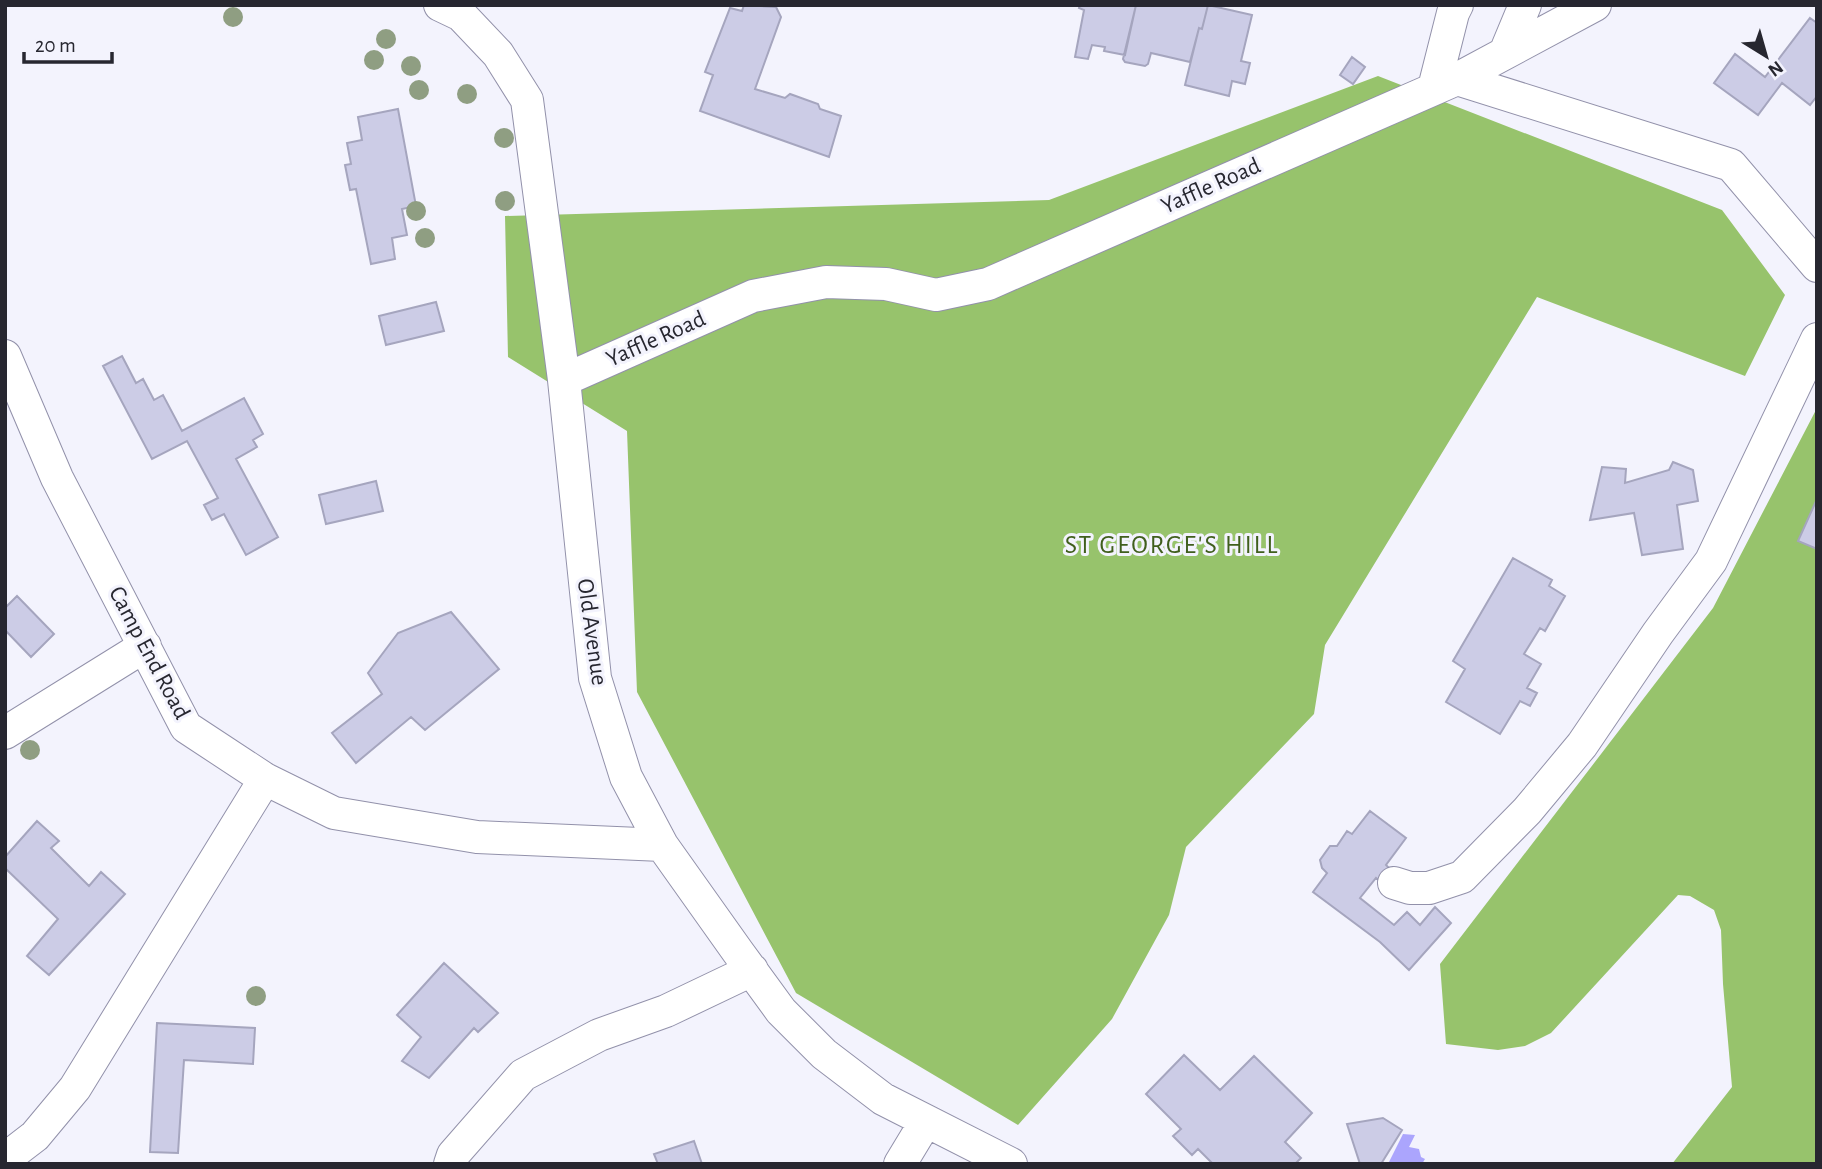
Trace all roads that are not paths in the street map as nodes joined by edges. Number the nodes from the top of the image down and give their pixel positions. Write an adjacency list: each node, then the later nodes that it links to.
1 (440, 5): 10 (street, Old Avenue)
2 (1457, 5): 6 (street)
3 (1525, 5): 5 (street)
4 (1595, 5): 5 (street, Yaffle Road)
5 (1504, 53): 6 (street, Yaffle Road)
6 (1446, 84): 7 (street); 10 (street, Yaffle Road)
7 (1817, 266)
8 (1817, 339): 15 (street)
9 (5, 356): 11 (street, Camp End Road)
10 (564, 380): 14 (street, Old Avenue)
11 (145, 646): 12 (street); 13 (street, Camp End Road)
12 (5, 733)
13 (265, 779): 14 (street, Camp End Road); 18 (street)
14 (662, 845): 16 (street, Old Avenue)
15 (1394, 883)
16 (752, 970): 17 (street, Old Avenue); 19 (street)
17 (926, 1121): 20 (street); 21 (street, Old Avenue)
18 (5, 1159)
19 (450, 1164)
20 (900, 1164)
21 (1012, 1164)

